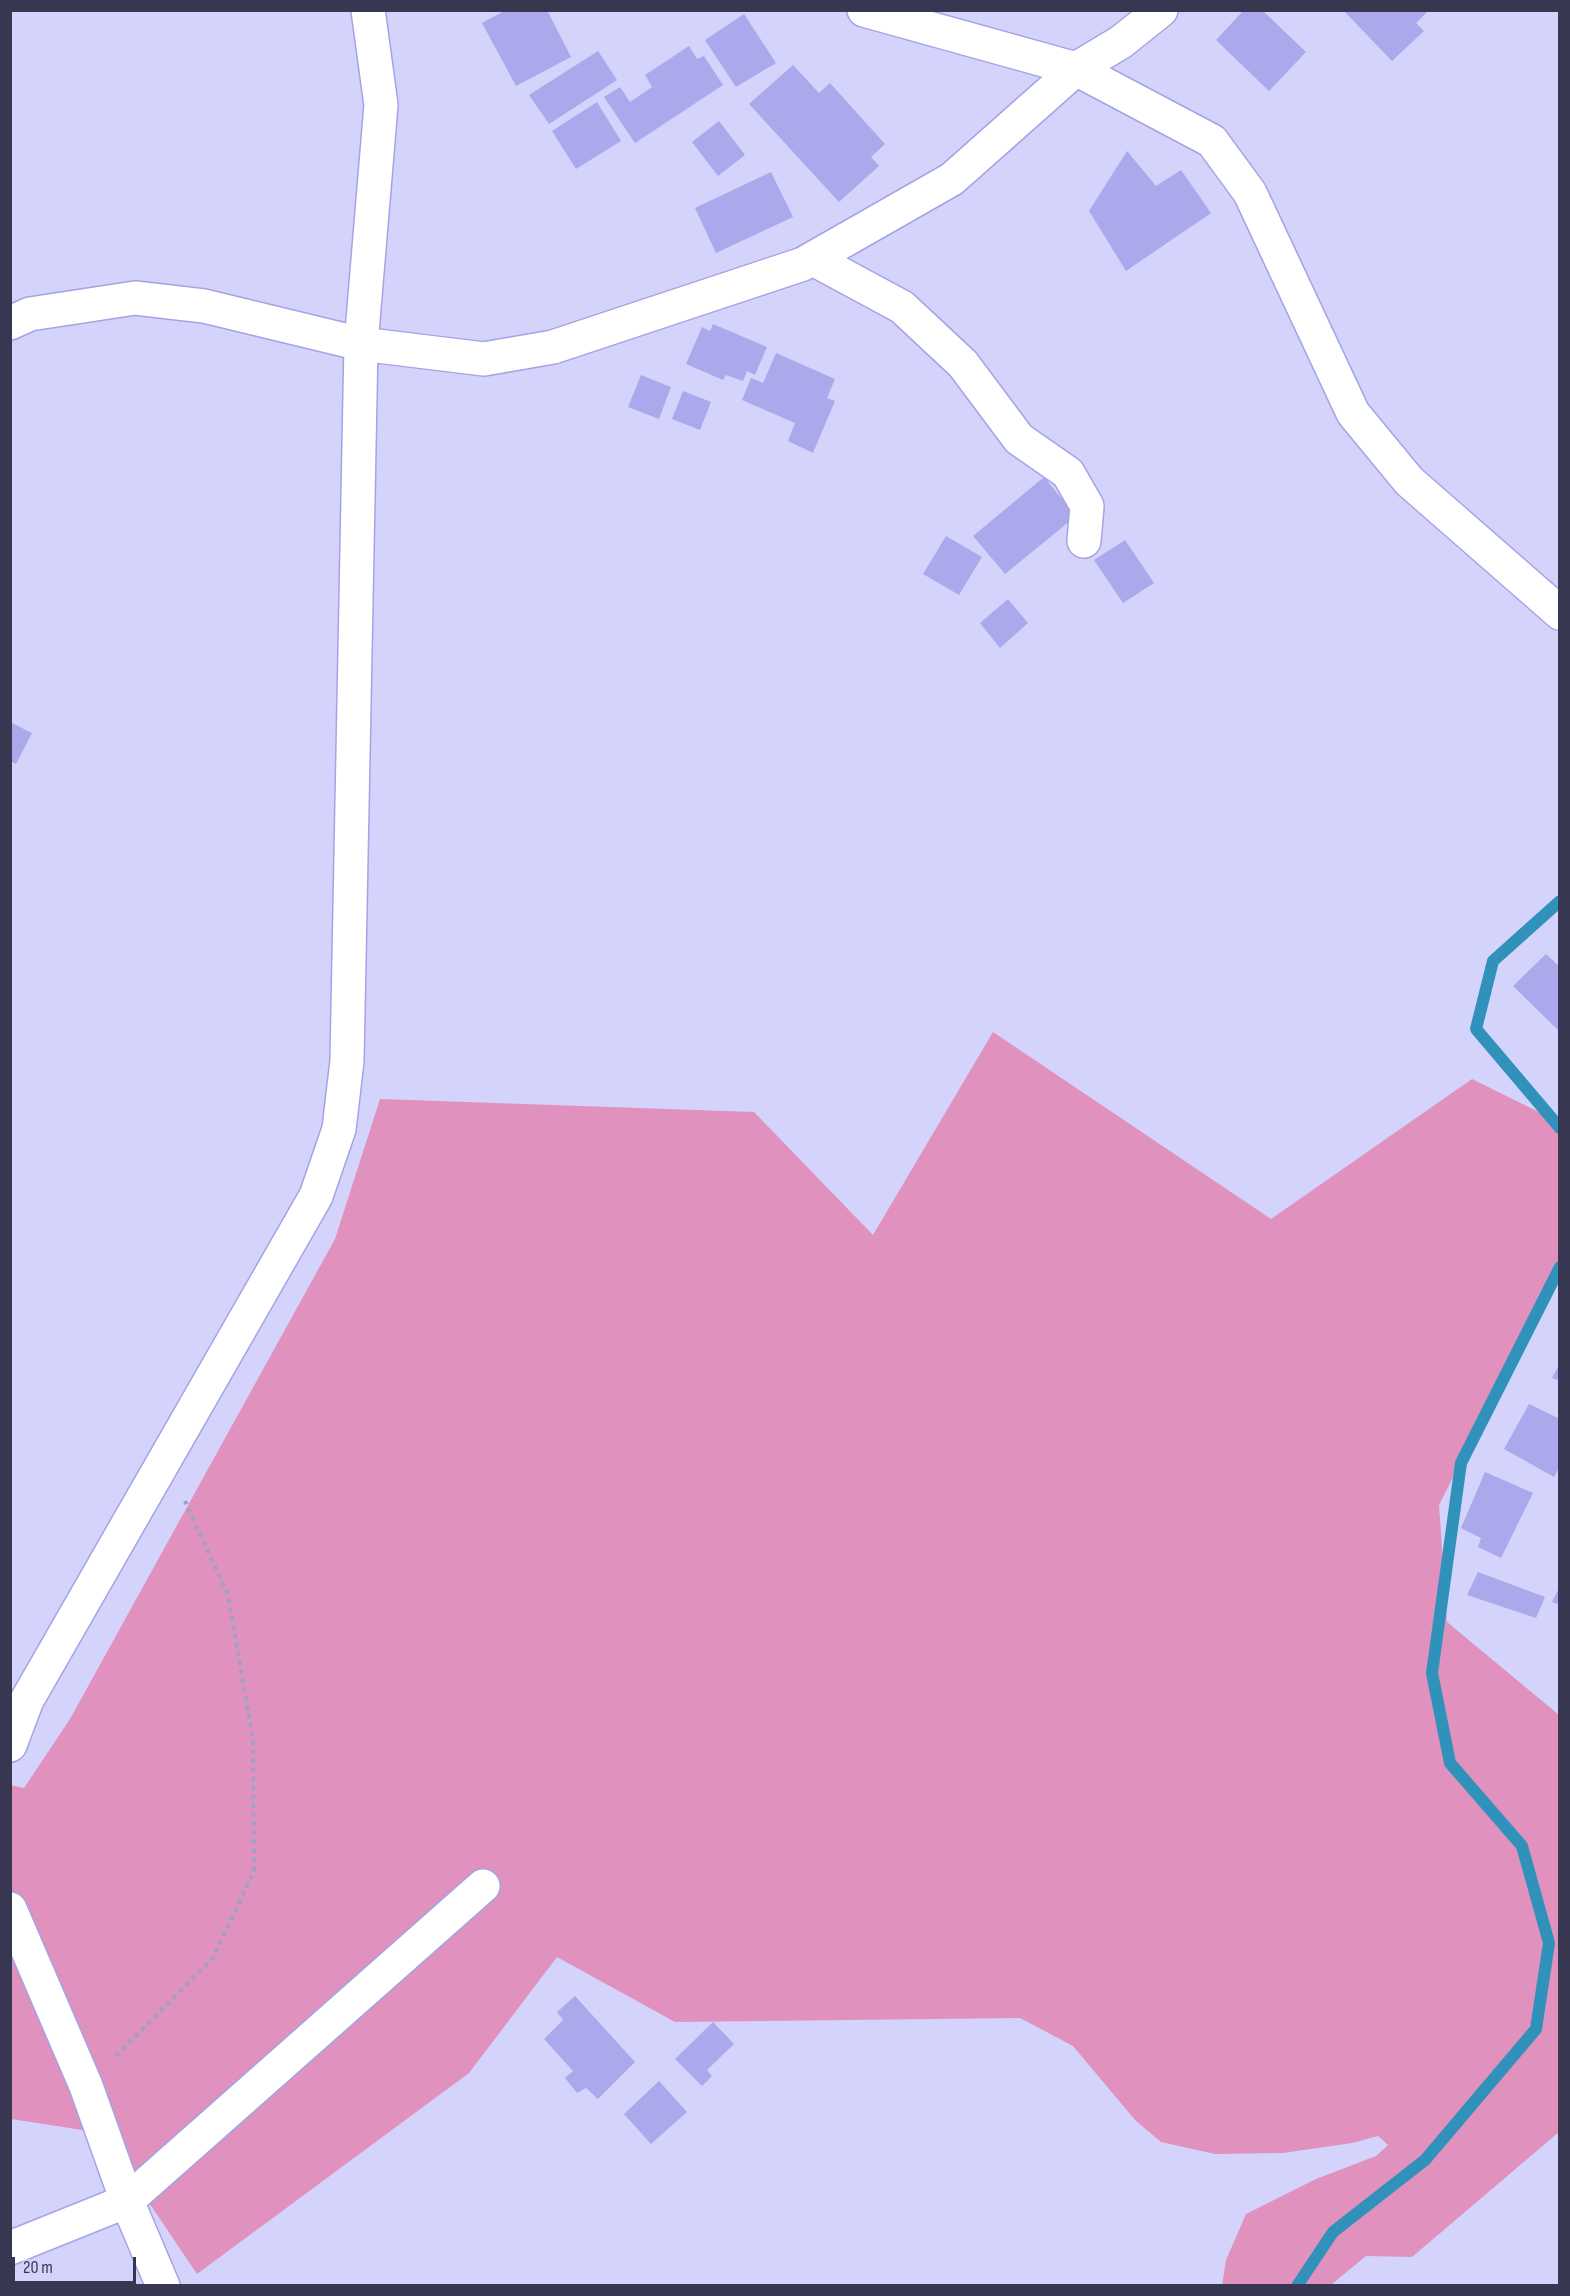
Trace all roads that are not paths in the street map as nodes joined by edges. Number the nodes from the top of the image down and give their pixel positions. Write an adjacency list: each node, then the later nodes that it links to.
1 (368, 10): 7 (street)
2 (864, 10): 4 (street)
3 (1161, 10): 4 (street)
4 (1076, 69): 5 (street); 9 (street)
5 (813, 259): 7 (street); 8 (street)
6 (10, 323): 7 (street)
7 (362, 344): 10 (street)
8 (1084, 541)
9 (1560, 613)
10 (10, 1745)
11 (483, 1886): 13 (street)
12 (10, 1909): 13 (street)
13 (127, 2201): 14 (street); 15 (street)
14 (10, 2248)
15 (163, 2286)

